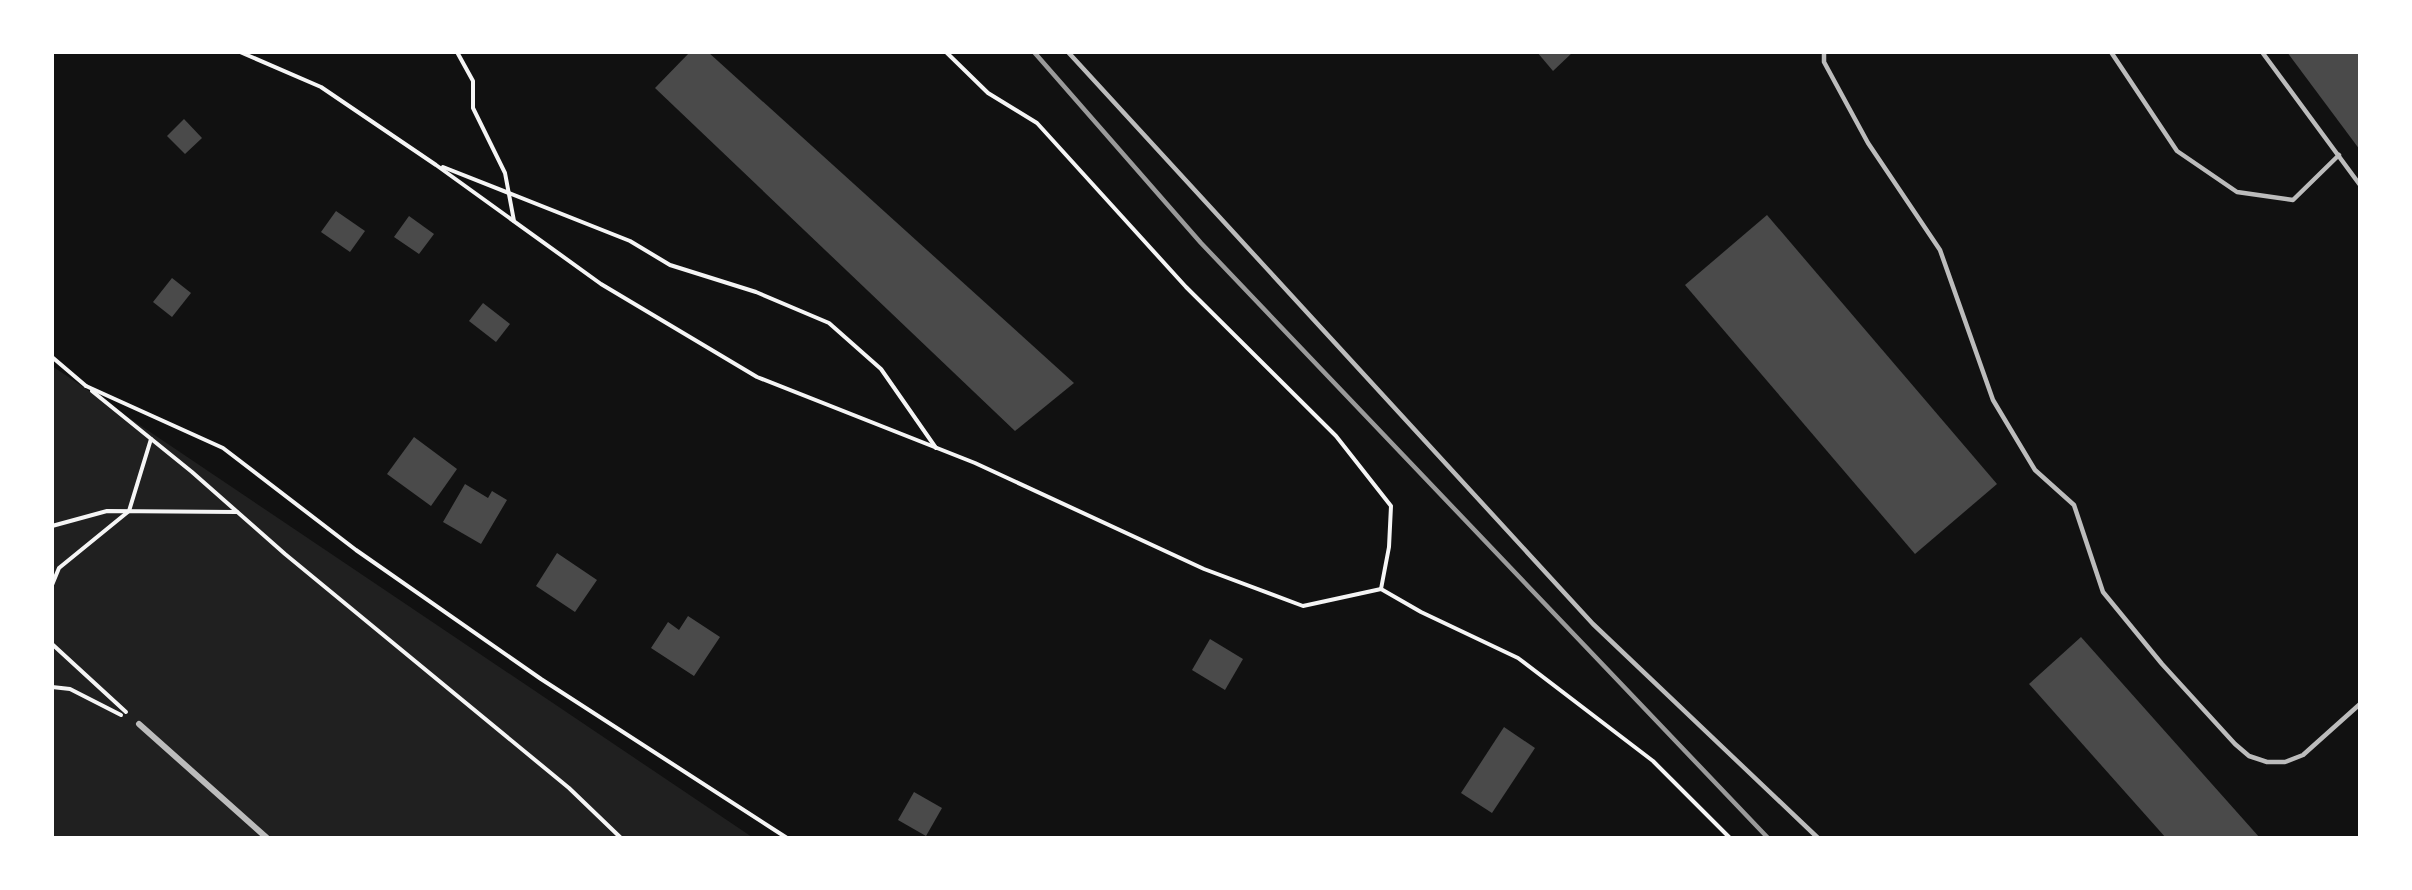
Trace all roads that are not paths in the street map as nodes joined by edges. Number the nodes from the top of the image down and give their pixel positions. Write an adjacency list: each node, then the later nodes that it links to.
1 (1068, 52): 10 (lane)
2 (1824, 52): 7 (lane)
3 (2111, 52): 5 (lane)
4 (2262, 52): 5 (lane)
5 (2339, 155): 6 (lane)
6 (2360, 185)
7 (2360, 704)
8 (139, 724): 9 (street)
9 (267, 837)
10 (1818, 837)

